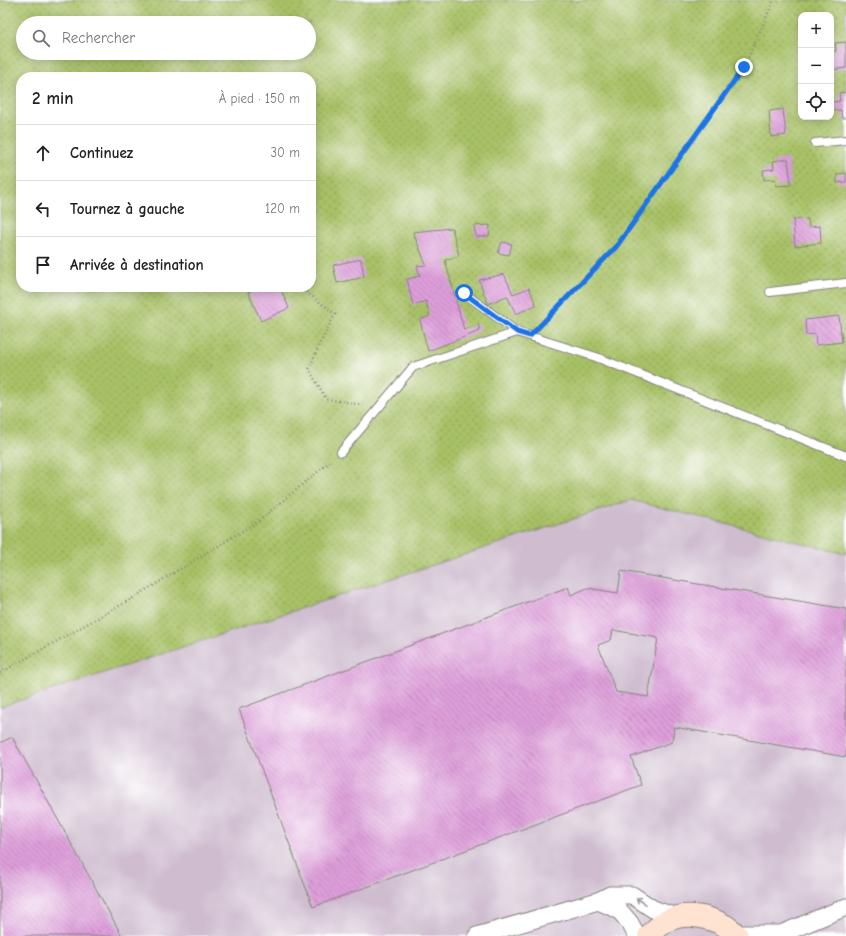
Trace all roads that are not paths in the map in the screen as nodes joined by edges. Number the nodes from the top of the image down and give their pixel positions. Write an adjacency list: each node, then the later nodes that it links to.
1 (846, 140): 2 (lane)
2 (815, 143)
3 (846, 283): 4 (lane)
4 (770, 292)
5 (464, 293): 6 (lane)
6 (517, 332): 7 (lane); 8 (lane)
7 (341, 452)
8 (846, 456)
9 (598, 901): 11 (street, one-way to 9); 14 (street); 15 (street)
10 (846, 907): 13 (street)
11 (676, 917): 12 (main road); 16 (main road)
12 (736, 935): 13 (street)
13 (780, 935)
14 (477, 936)
15 (637, 936)
16 (649, 936)

